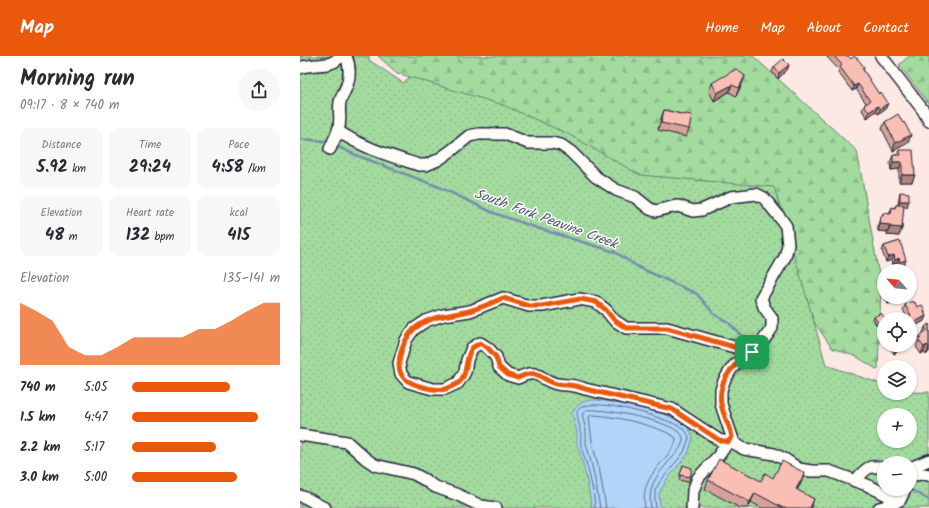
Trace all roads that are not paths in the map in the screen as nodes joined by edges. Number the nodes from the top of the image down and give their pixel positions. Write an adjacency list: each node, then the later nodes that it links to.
1 (340, 56): 4 (street)
2 (346, 56): 6 (street)
3 (881, 56): 5 (street)
4 (300, 68)
5 (929, 121)
6 (337, 134): 7 (street); 8 (street)
7 (330, 149)
8 (752, 352): 10 (street); 10 (street)
9 (300, 435): 21 (street)
10 (730, 439): 16 (street); 22 (street)
11 (929, 460): 12 (street)
12 (917, 465)
13 (877, 467): 16 (street)
14 (917, 474): 15 (street)
15 (929, 475)
16 (855, 481): 19 (street)
17 (300, 496): 20 (street)
18 (902, 496): 19 (street)
19 (891, 505): 23 (street)
20 (325, 508)
21 (496, 508)
22 (692, 508)
23 (879, 508)

